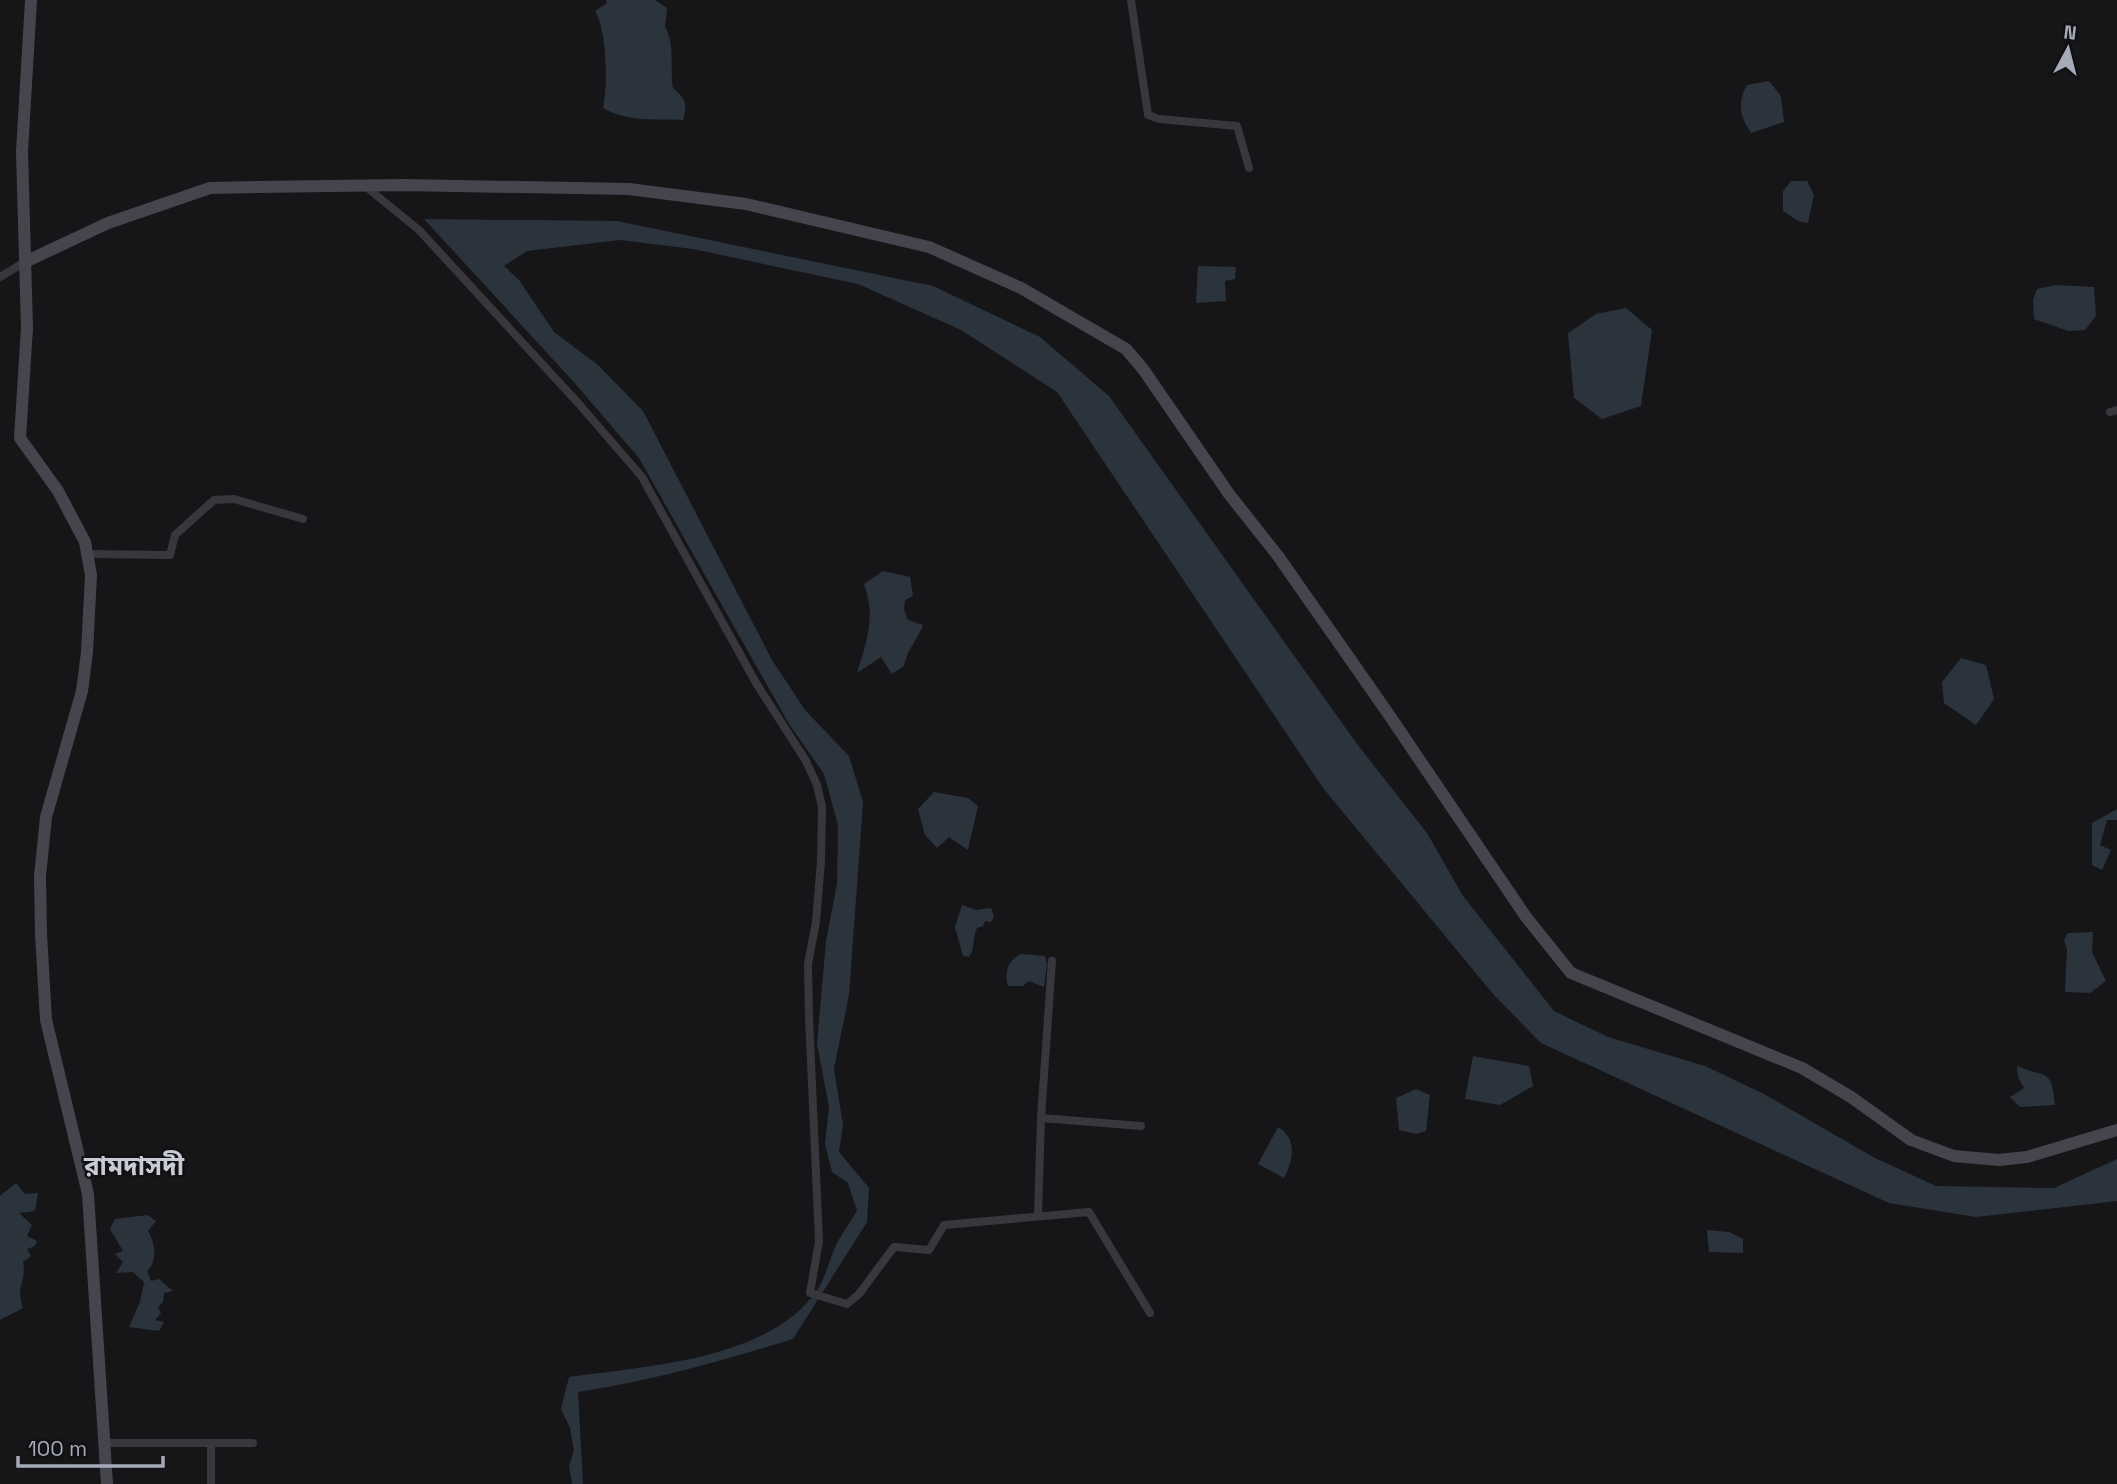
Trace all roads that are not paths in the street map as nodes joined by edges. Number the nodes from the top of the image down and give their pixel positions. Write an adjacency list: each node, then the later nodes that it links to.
1 (31, 0): 5 (main road)
2 (1131, 0): 3 (street)
3 (1249, 168)
4 (365, 185): 5 (main road); 12 (main road); 13 (street)
5 (25, 262): 6 (street); 8 (main road)
6 (0, 277)
7 (303, 519): 8 (street)
8 (87, 554): 15 (main road)
9 (1052, 961): 10 (street)
10 (1041, 1118): 11 (street); 13 (street)
11 (1141, 1126)
12 (2117, 1130)
13 (1038, 1215): 14 (street)
14 (1150, 1313)
15 (105, 1443): 16 (street); 18 (main road)
16 (211, 1443): 17 (street); 19 (street)
17 (253, 1443)
18 (107, 1484)
19 (211, 1484)

